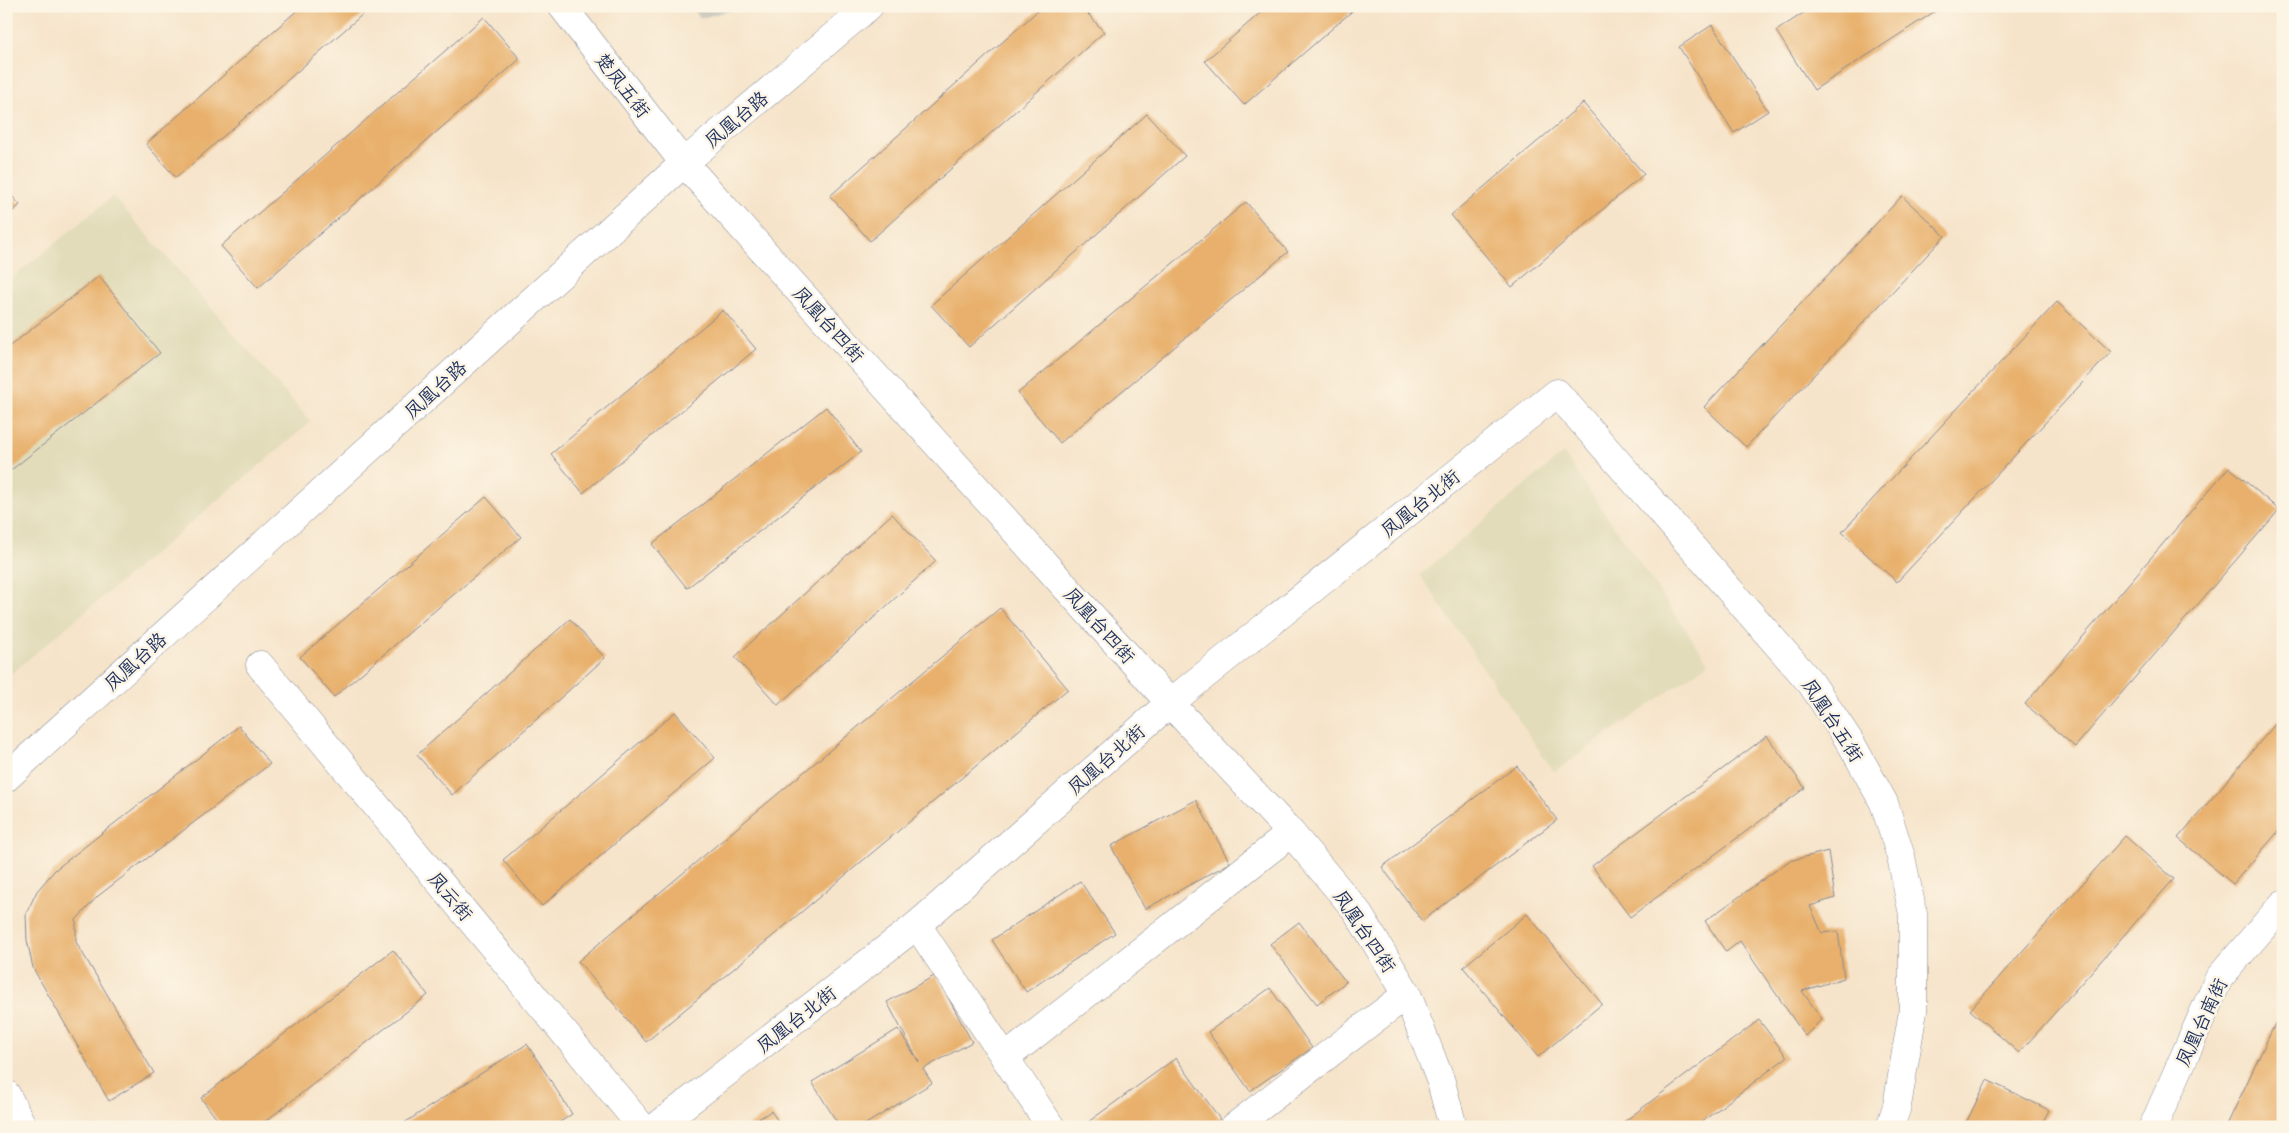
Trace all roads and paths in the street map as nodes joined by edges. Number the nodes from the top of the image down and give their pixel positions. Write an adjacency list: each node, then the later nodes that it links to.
1 (562, 6): 3 (street, 楚凤五街)
2 (869, 6): 3 (street, 凤凰台路)
3 (684, 163): 6 (street, 凤凰台四街); 7 (street, 凤凰台路)
4 (1557, 393): 6 (street, 凤凰台北街); 20 (street, 凤凰台五街)
5 (260, 665): 15 (street, 凤云街)
6 (1170, 703): 8 (street, 凤凰台四街); 10 (street, 凤凰台北街)
7 (6, 778)
8 (1291, 833): 11 (street, 凤凰台四街); 12 (street)
9 (2283, 904): 21 (street, 凤凰台南街)
10 (917, 925): 12 (street); 16 (street, 凤凰台北街)
11 (1407, 994): 18 (street); 19 (street, 凤凰台四街)
12 (1005, 1058): 17 (street)
13 (6, 1094): 14 (street)
14 (23, 1127)
15 (642, 1127)
16 (656, 1127)
17 (1051, 1127)
18 (1234, 1127)
19 (1453, 1127)
20 (1890, 1127)
21 (2153, 1127)

